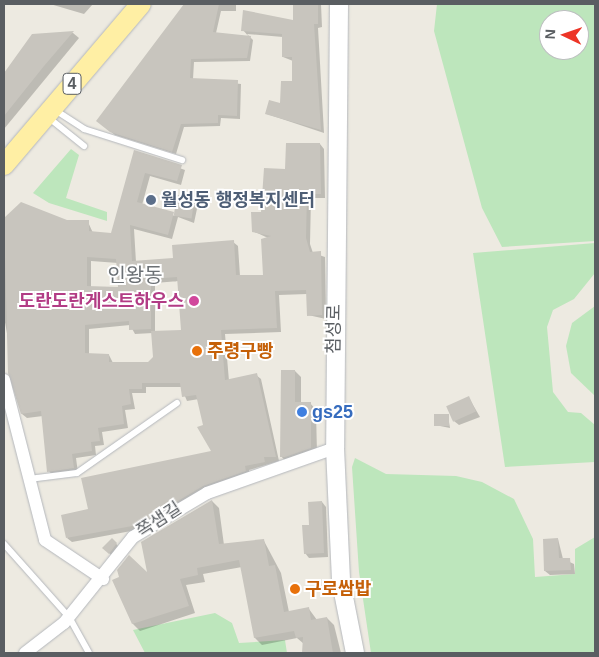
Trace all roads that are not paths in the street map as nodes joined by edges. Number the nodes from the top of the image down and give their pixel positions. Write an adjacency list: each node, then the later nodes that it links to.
1 (141, 4): 3 (main road, 4)
2 (339, 4): 9 (street, 첨성로)
3 (49, 112): 4 (lane); 5 (lane); 6 (main road, 4)
4 (84, 146)
5 (182, 160)
6 (4, 165)
7 (4, 380): 10 (street)
8 (177, 403): 10 (lane)
9 (335, 448): 12 (street, 쪽샘길); 16 (street, 첨성로)
10 (29, 479): 12 (street)
11 (4, 544): 13 (lane)
12 (103, 579): 13 (street, 쪽샘길)
13 (69, 617): 14 (street, 쪽샘길); 15 (lane)
14 (25, 653)
15 (89, 653)
16 (355, 653)

